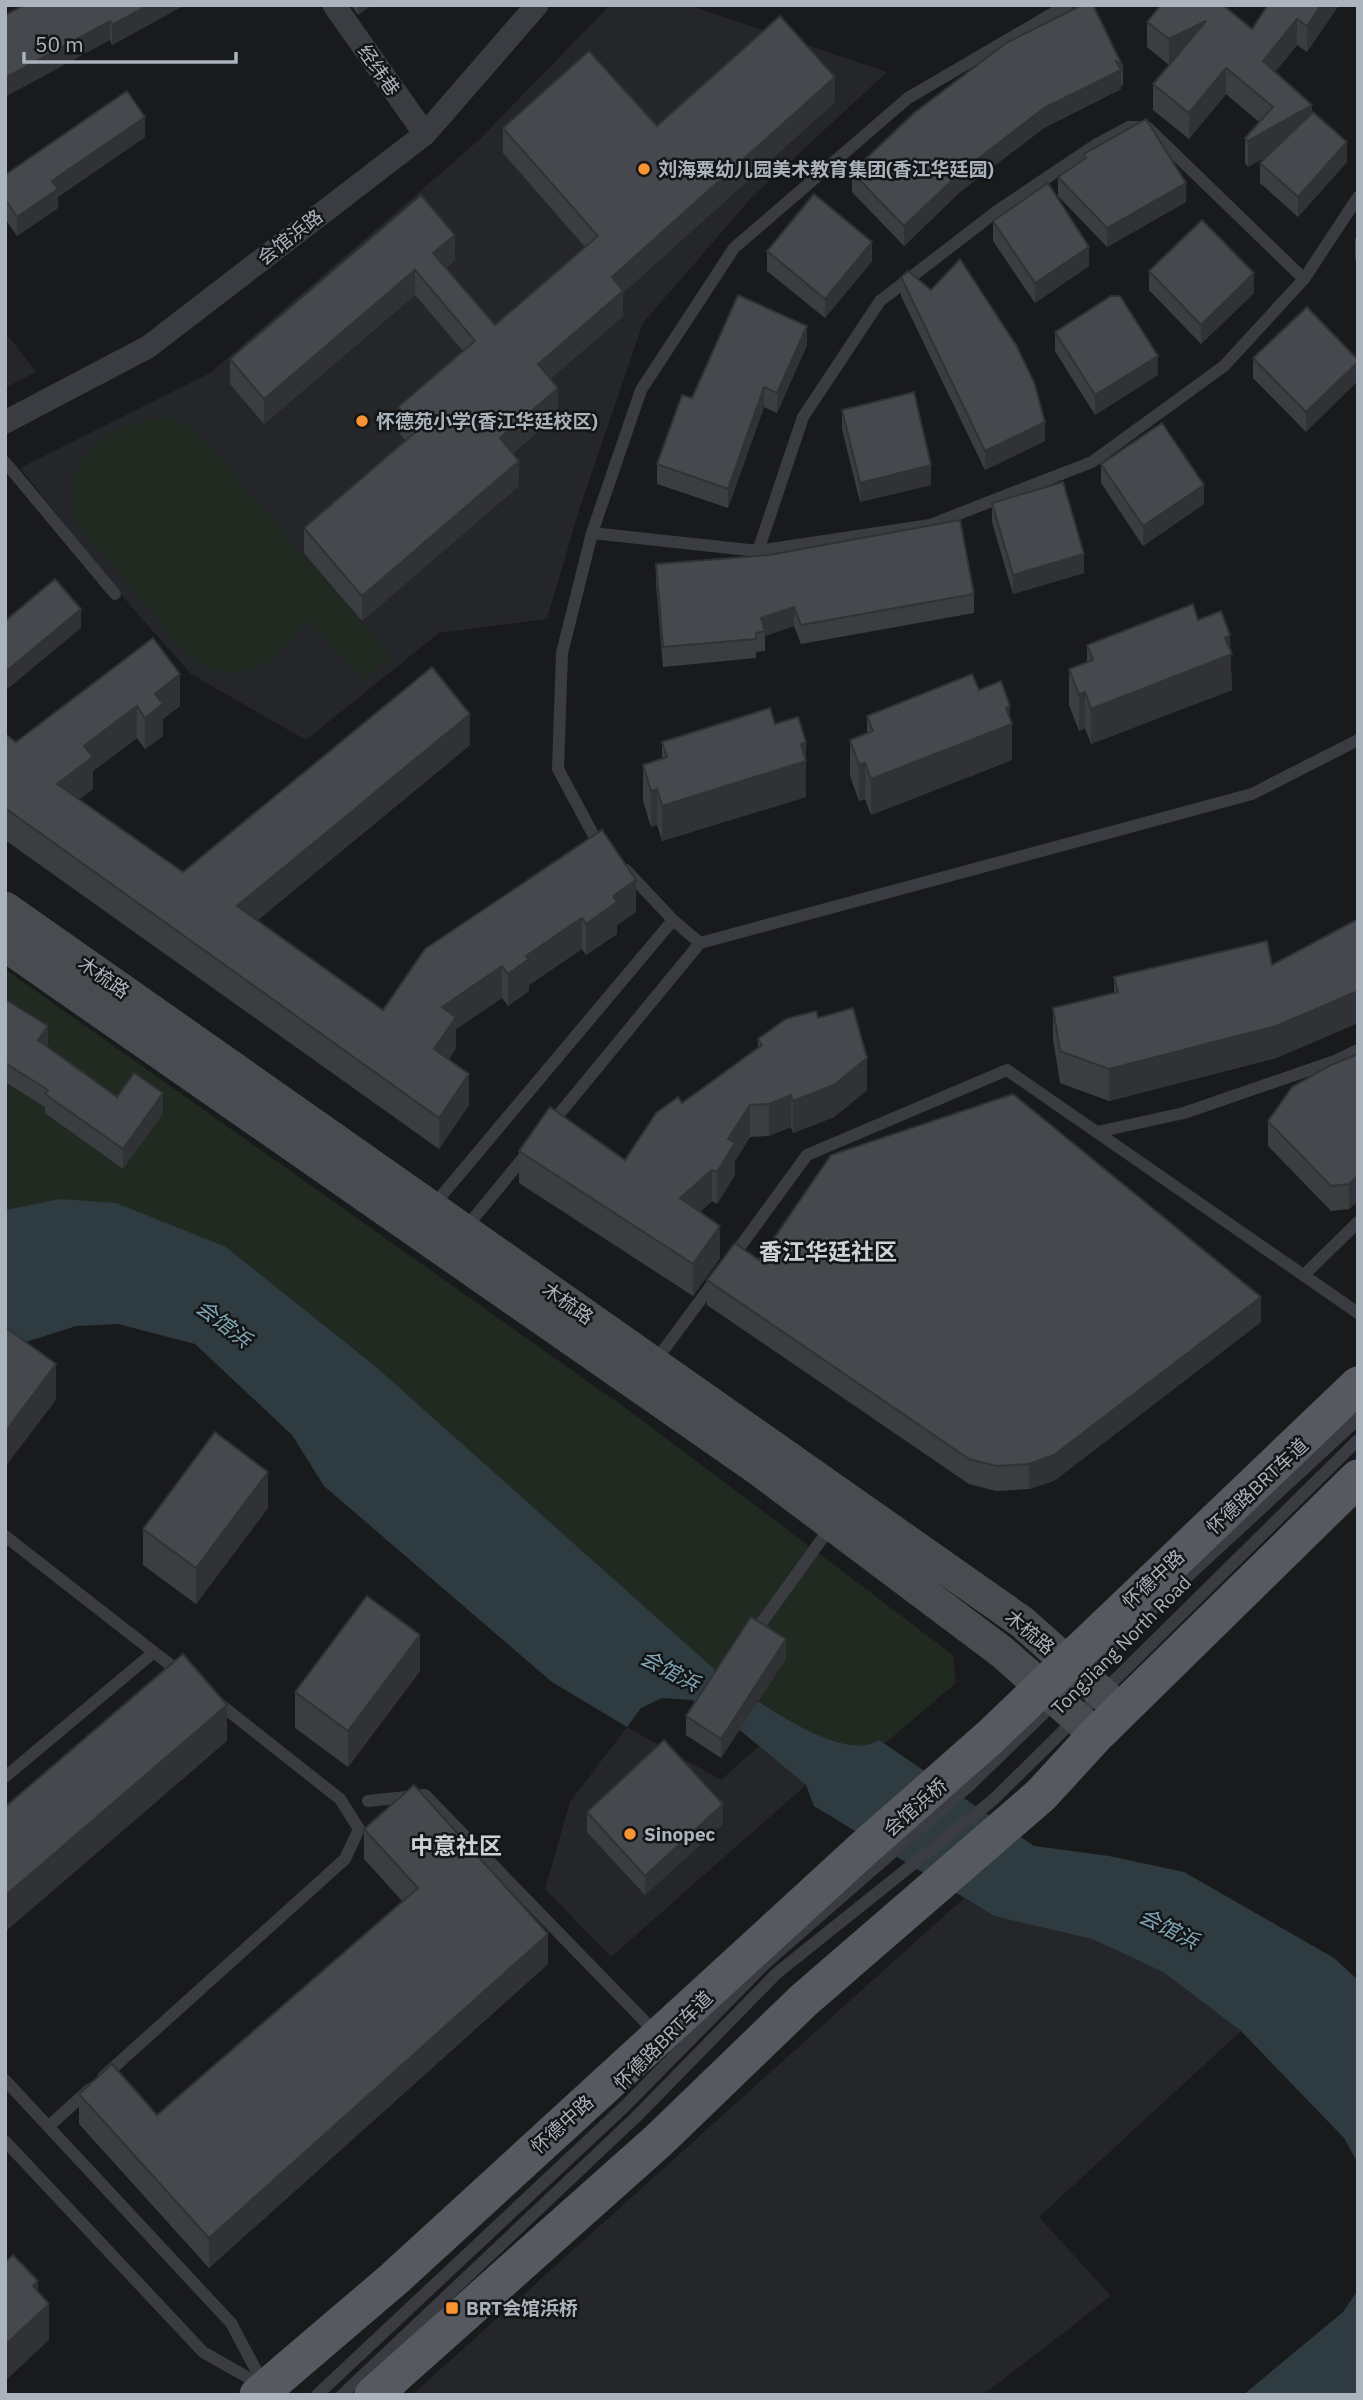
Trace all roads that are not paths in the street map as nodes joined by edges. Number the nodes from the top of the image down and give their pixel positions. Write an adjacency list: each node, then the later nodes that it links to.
1 (334, 5): 4 (street, 经纬巷)
2 (537, 5): 4 (street, 会馆浜路)
3 (1067, 5): 9 (lane)
4 (425, 134): 7 (street, 会馆浜路)
5 (1358, 197): 6 (lane)
6 (1304, 279): 10 (lane); 10 (lane)
7 (5, 422)
8 (5, 462): 11 (lane)
9 (592, 533): 10 (lane); 14 (lane)
10 (758, 551)
11 (115, 594)
12 (1358, 740): 15 (lane)
13 (5, 908): 21 (street, 木梳路)
14 (673, 920): 15 (lane); 21 (lane)
15 (699, 943): 19 (lane)
16 (5, 945): 31 (street, 木梳路)
17 (1358, 1050): 18 (lane)
18 (1097, 1132): 24 (lane); 26 (lane)
19 (543, 1134)
20 (534, 1145): 23 (lane)
21 (432, 1208): 23 (street, 木梳路)
22 (1358, 1222): 24 (lane)
23 (464, 1230): 26 (street, 木梳路)
24 (1304, 1275): 25 (lane)
25 (1358, 1313)
26 (653, 1364): 37 (street, 木梳路)
27 (1358, 1385): 37 (main road, 怀德中路)
28 (1358, 1419): 37 (lane, 怀德路BRT车道)
29 (1358, 1440): 37 (lane, TongJiang North Road)
30 (1358, 1478): 37 (main road, 怀德中路)
31 (832, 1525): 33 (lane); 37 (street, 木梳路)
32 (5, 1536): 34 (lane)
33 (760, 1625)
34 (154, 1652): 35 (lane); 38 (lane)
35 (198, 1687)
36 (209, 1695): 44 (lane)
37 (1081, 1698): 40 (main road, 怀德中路); 41 (main road, 怀德中路)
38 (5, 1777)
39 (368, 1801): 42 (lane)
40 (874, 1854): 42 (main road, 怀德中路); 47 (lane, 怀德路BRT车道)
41 (920, 1879): 48 (lane, 怀德路BRT车道); 49 (main road)
42 (659, 2036): 46 (main road, 怀德中路)
43 (5, 2080): 44 (lane)
44 (49, 2126): 46 (lane)
45 (5, 2141): 46 (lane)
46 (262, 2391)
47 (317, 2395)
48 (342, 2395)
49 (373, 2395)

